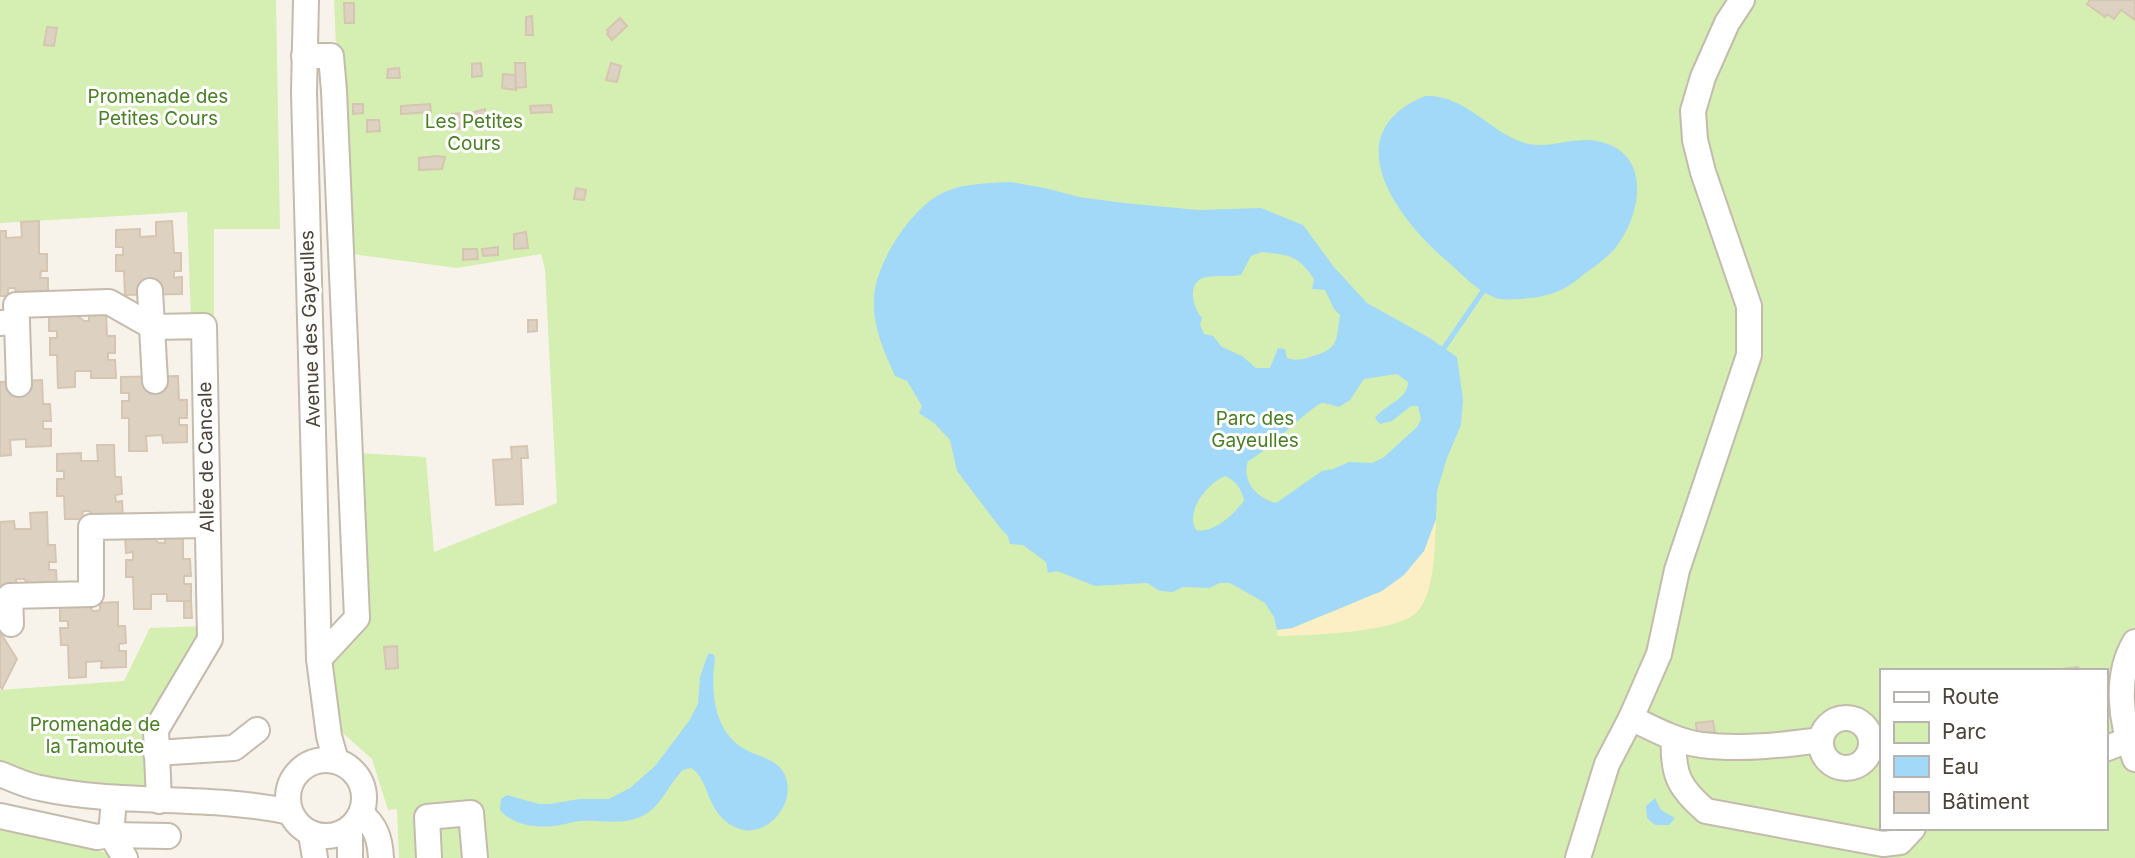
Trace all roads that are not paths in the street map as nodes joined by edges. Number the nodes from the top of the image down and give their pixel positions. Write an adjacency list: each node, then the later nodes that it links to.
1 (306, 0): 3 (street, Avenue des Gayeulles)
2 (1742, 0): 13 (street)
3 (304, 56): 12 (street, Avenue des Gayeulles); 12 (street)
4 (150, 291): 6 (street)
5 (9, 322): 6 (street); 8 (street)
6 (153, 327): 7 (street); 9 (street, Allée de Cancale)
7 (155, 381)
8 (19, 384)
9 (207, 525): 10 (street); 18 (street, Allée de Cancale)
10 (11, 624)
11 (2132, 653): 17 (street)
12 (319, 659): 20 (street, Avenue des Gayeulles); 21 (street, Avenue des Gayeulles)
13 (1631, 719): 15 (street); 39 (street)
14 (257, 730): 18 (street)
15 (1674, 738): 16 (street); 30 (street)
16 (1821, 740): 19 (street); 19 (street)
17 (2126, 745)
18 (156, 753): 25 (street, Allée de Cancale)
19 (1875, 754)
20 (335, 761): 21 (street); 29 (street)
21 (308, 765): 23 (street)
22 (0, 774): 24 (street)
23 (290, 785): 26 (street); 27 (street)
24 (114, 799): 25 (street); 32 (street)
25 (159, 801): 26 (street)
26 (205, 802): 27 (street)
27 (290, 812): 33 (street)
28 (0, 816): 32 (street)
29 (355, 822): 33 (street); 35 (street); 36 (street)
30 (1911, 830)
31 (168, 836): 32 (street)
32 (102, 844): 34 (street)
33 (313, 846)
34 (125, 858)
35 (350, 858)
36 (381, 858)
37 (429, 858): 38 (street)
38 (475, 858)
39 (1578, 858)

